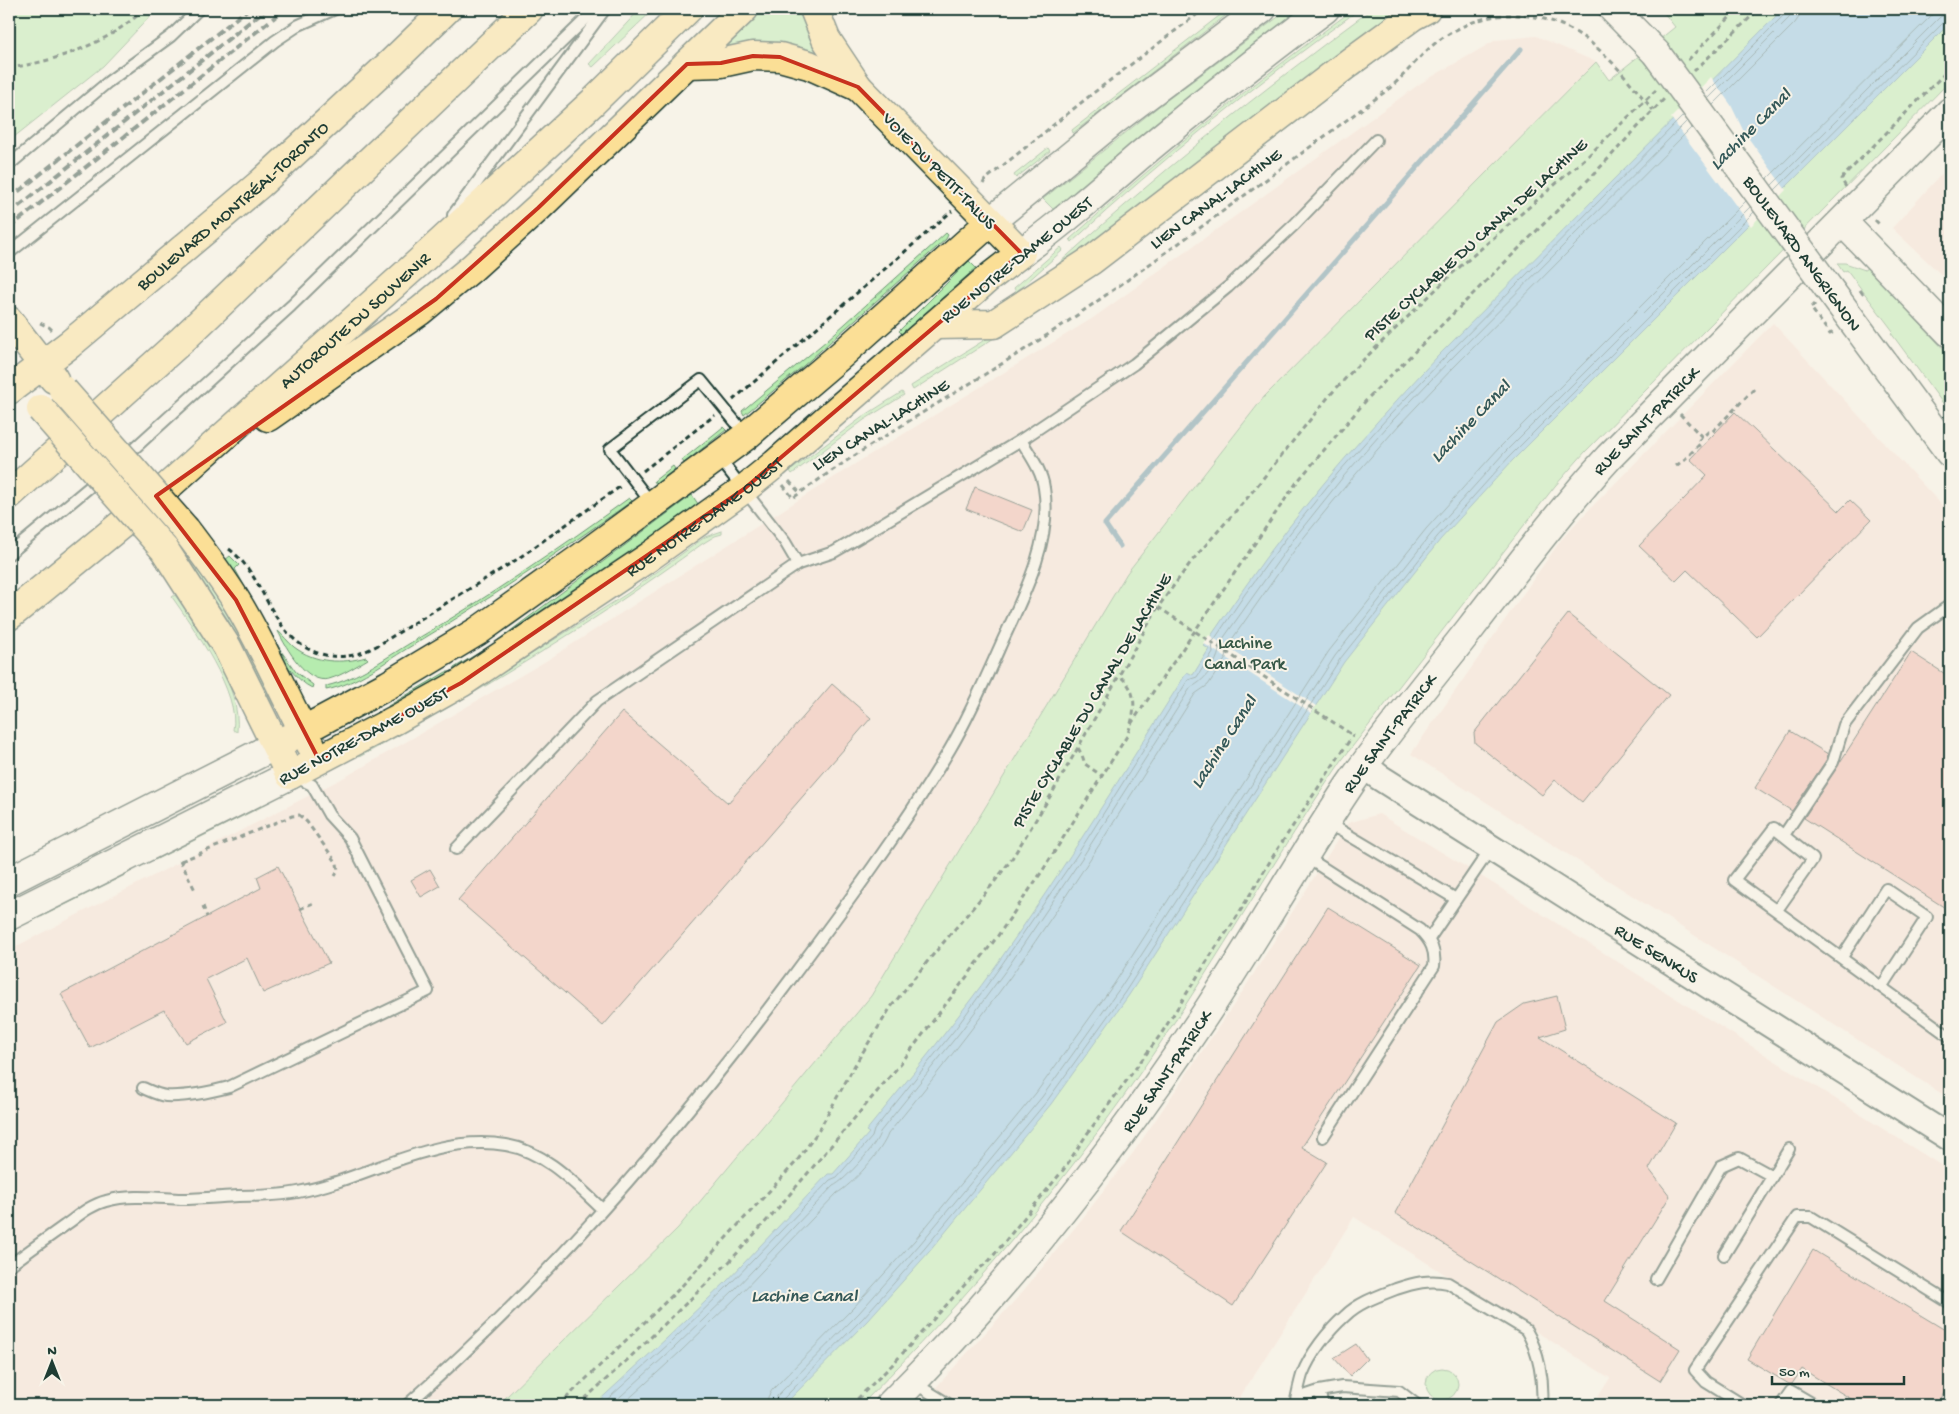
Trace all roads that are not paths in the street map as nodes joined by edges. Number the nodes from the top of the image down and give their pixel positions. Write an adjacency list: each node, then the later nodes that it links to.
1 (199, 9): 22 (lane)
2 (335, 9): 25 (lane)
3 (447, 9): 31 (main road, BOULEVARD MONTRÉAL-TORONTO)
4 (515, 9): 17 (main road)
5 (529, 9): 17 (main road)
6 (596, 9): 41 (lane)
7 (605, 9): 27 (lane)
8 (688, 9): 27 (main road, AUTOROUTE DU SOUVENIR)
9 (744, 9): 18 (main road)
10 (814, 9): 19 (main road)
11 (1262, 9): 23 (main road, RUE NOTRE-DAME OUEST)
12 (1325, 9): 26 (main road, RUE NOTRE-DAME OUEST)
13 (1426, 9): 29 (main road)
14 (1613, 9): 16 (main road, BOULEVARD ANGRIGNON)
15 (1630, 9): 16 (main road, BOULEVARD ANGRIGNON)
16 (1656, 53): 35 (main road, BOULEVARD ANGRIGNON, bridge)
17 (475, 60): 39 (main road)
18 (687, 64): 19 (main road); 37 (main road)
19 (858, 86): 23 (main road, VOIE DU PETIT-TALUS)
20 (1950, 112): 24 (main road, RUE SAINT-PATRICK)
21 (1376, 140): 34 (lane)
22 (9, 165)
23 (990, 222): 26 (main road, VOIE DU PETIT-TALUS); 33 (main road, RUE NOTRE-DAME OUEST)
24 (1843, 222): 30 (main road); 47 (main road, RUE SAINT-PATRICK)
25 (9, 253)
26 (1021, 253): 29 (main road, RUE NOTRE-DAME OUEST)
27 (417, 264): 37 (main road, AUTOROUTE DU SOUVENIR)
28 (9, 321): 31 (main road)
29 (935, 325): 38 (main road, RUE NOTRE-DAME OUEST)
30 (1950, 333)
31 (42, 364): 32 (main road, BOULEVARD MONTRÉAL-TORONTO); 45 (main road, bridge)
32 (12, 382): 46 (main road, bridge)
33 (746, 436): 36 (main road, RUE NOTRE-DAME OUEST); 40 (lane)
34 (1021, 440): 42 (lane); 67 (lane)
35 (1950, 453)
36 (718, 457): 38 (lane); 40 (main road, RUE NOTRE-DAME OUEST)
37 (166, 488): 44 (main road, AUTOROUTE DU SOUVENIR)
38 (744, 489): 42 (lane); 48 (main road, RUE NOTRE-DAME OUEST)
39 (9, 494)
40 (653, 505): 45 (main road, RUE NOTRE-DAME OUEST)
41 (9, 554)
42 (798, 564): 52 (lane)
43 (1950, 605): 50 (lane)
44 (9, 616)
45 (303, 731): 46 (main road, RUE NOTRE-DAME OUEST); 48 (main road)
46 (276, 745): 48 (main road); 54 (main road, RUE NOTRE-DAME OUEST)
47 (1364, 765): 49 (main road, RUE SAINT-PATRICK); 51 (street, RUE SENKUS)
48 (307, 773): 57 (main road, RUE NOTRE-DAME OUEST); 62 (lane)
49 (1325, 824): 53 (main road, RUE SAINT-PATRICK); 55 (lane)
50 (1784, 835): 56 (lane); 56 (lane)
51 (1491, 848): 55 (lane); 64 (street, RUE SENKUS)
52 (456, 849)
53 (1305, 856): 58 (lane); 72 (main road, RUE SAINT-PATRICK)
54 (9, 881)
55 (1456, 899): 58 (lane)
56 (1777, 910): 59 (lane)
57 (9, 916)
58 (1429, 939): 63 (lane)
59 (1842, 957): 60 (lane); 60 (lane)
60 (1882, 986): 61 (lane)
61 (1950, 1037)
62 (143, 1088)
63 (1324, 1137)
64 (1950, 1138)
65 (1790, 1148): 66 (lane)
66 (1772, 1176): 68 (lane); 70 (lane)
67 (602, 1209): 69 (lane); 74 (lane)
68 (1724, 1255)
69 (9, 1266)
70 (1656, 1279)
71 (1950, 1303): 81 (lane)
72 (913, 1383): 75 (main road, RUE SAINT-PATRICK); 76 (lane)
73 (1319, 1390): 77 (lane); 78 (lane); 79 (lane)
74 (407, 1405)
75 (890, 1405)
76 (950, 1405)
77 (1295, 1405): 80 (lane)
78 (1323, 1405)
79 (1417, 1405)
80 (1542, 1405)
81 (1744, 1405)
82 (1781, 1405): 83 (lane)
83 (1814, 1405)

